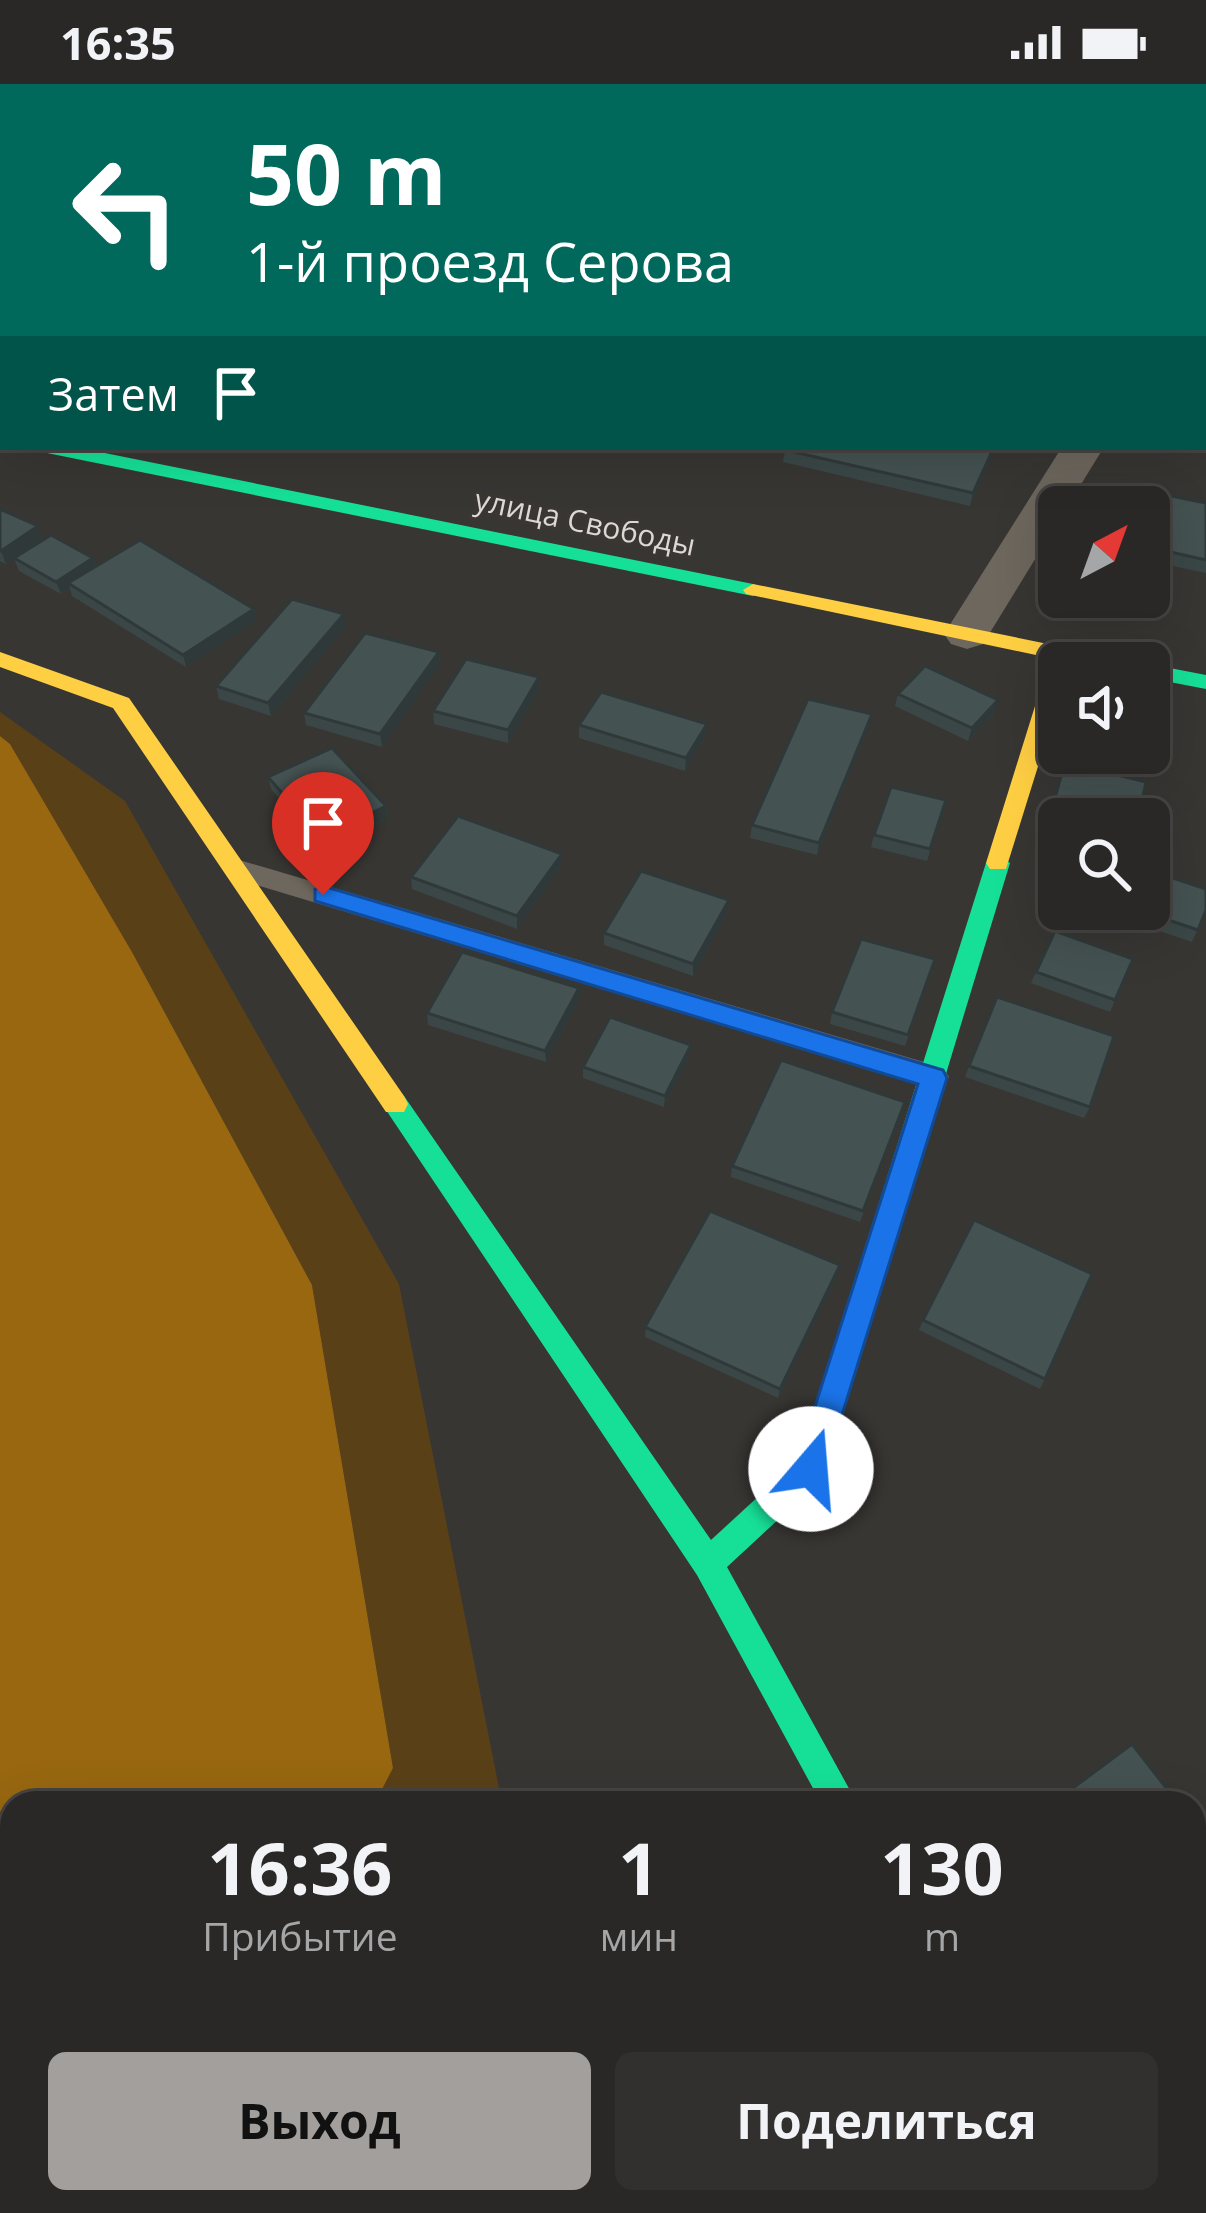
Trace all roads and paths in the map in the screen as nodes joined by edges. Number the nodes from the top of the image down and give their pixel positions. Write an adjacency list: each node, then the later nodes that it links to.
1 (62, 450): 3 (street, улица Свободы)
2 (1081, 450): 3 (street)
3 (967, 634): 4 (street, улица Свободы)
4 (1038, 648)
5 (0, 658): 9 (street)
6 (1170, 674): 7 (street)
7 (1206, 682)
8 (1038, 733): 10 (street)
9 (236, 869): 10 (lane); 11 (street)
10 (934, 1078): 11 (street)
11 (708, 1564): 12 (street)
12 (833, 1791)

